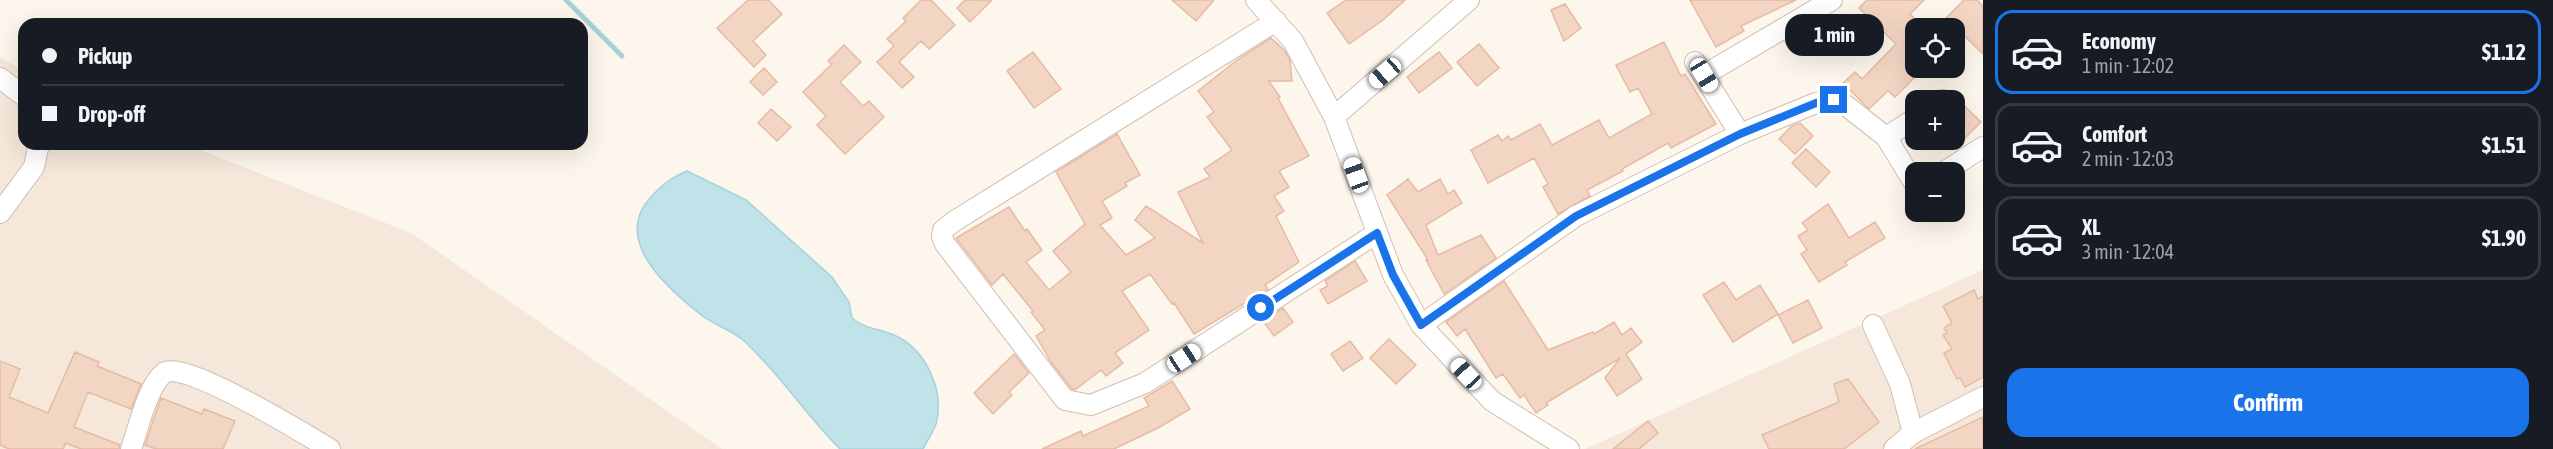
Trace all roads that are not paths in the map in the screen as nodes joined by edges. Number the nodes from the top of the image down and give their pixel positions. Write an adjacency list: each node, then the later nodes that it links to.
1 (1256, 0): 4 (street)
2 (1469, 0): 7 (street)
3 (1832, 0): 9 (street)
4 (1276, 21): 7 (street); 17 (street)
5 (0, 78): 6 (street)
6 (18, 92)
7 (1335, 117): 17 (street)
8 (1905, 125): 10 (street)
9 (1740, 134): 10 (street); 18 (street)
10 (1886, 137): 14 (street)
11 (1983, 147): 13 (street)
12 (38, 150): 15 (street)
13 (1960, 162)
14 (1905, 168)
15 (8, 185): 16 (street)
16 (0, 213)
17 (1377, 233): 18 (street)
18 (1421, 325): 24 (street)
19 (1873, 325): 21 (street)
20 (1983, 397): 21 (street)
21 (1913, 433): 25 (street)
22 (131, 449): 23 (street)
23 (330, 449)
24 (1569, 449)
25 (1894, 449)

